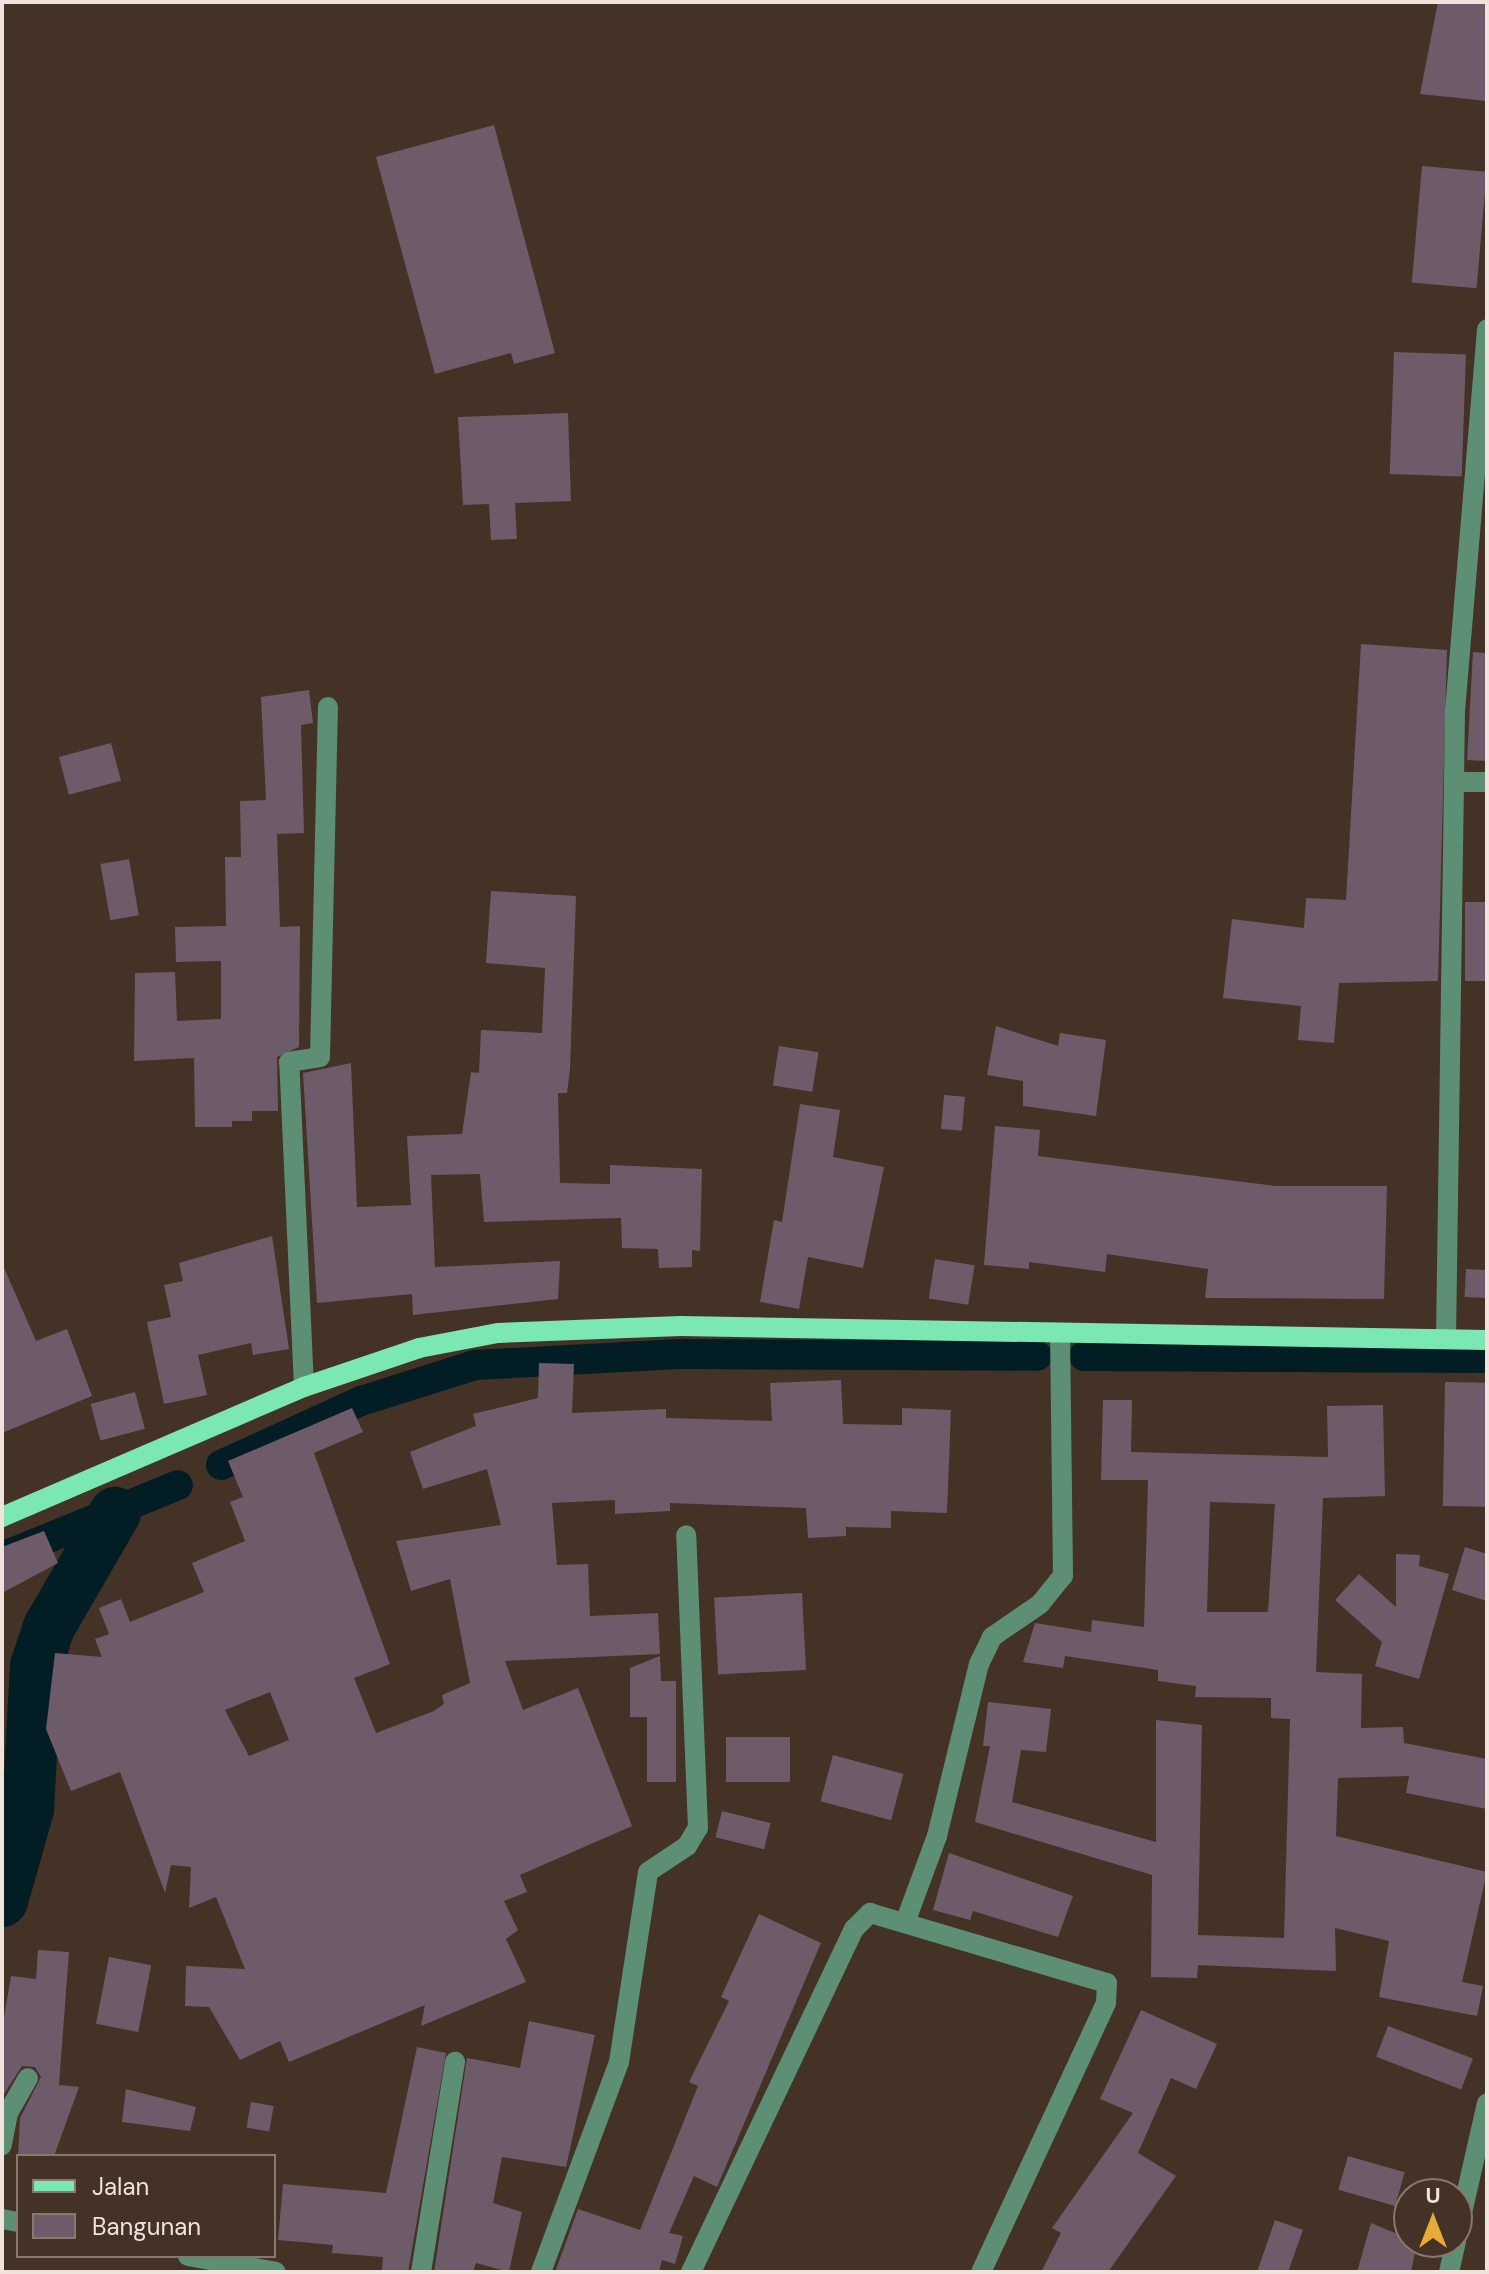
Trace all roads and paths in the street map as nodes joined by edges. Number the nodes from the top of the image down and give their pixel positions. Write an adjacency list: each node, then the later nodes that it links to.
1 (1487, 329): 2 (street)
2 (1480, 478): 4 (street)
3 (328, 707): 9 (street)
4 (1454, 782): 5 (street); 7 (street)
5 (1487, 782)
6 (1060, 1335): 7 (main road); 9 (main road); 12 (street)
7 (1446, 1339): 8 (main road)
8 (1487, 1340)
9 (304, 1387): 10 (main road)
10 (2, 1517)
11 (686, 1535): 22 (street)
12 (906, 1920): 23 (street); 24 (street)
13 (455, 2062): 21 (street)
14 (28, 2078): 16 (street)
15 (1487, 2103): 18 (street)
16 (5, 2113): 17 (street)
17 (2, 2145)
18 (1470, 2178)
19 (199, 2258): 20 (street)
20 (276, 2272)
21 (421, 2272)
22 (541, 2272)
23 (691, 2272)
24 (981, 2272)

